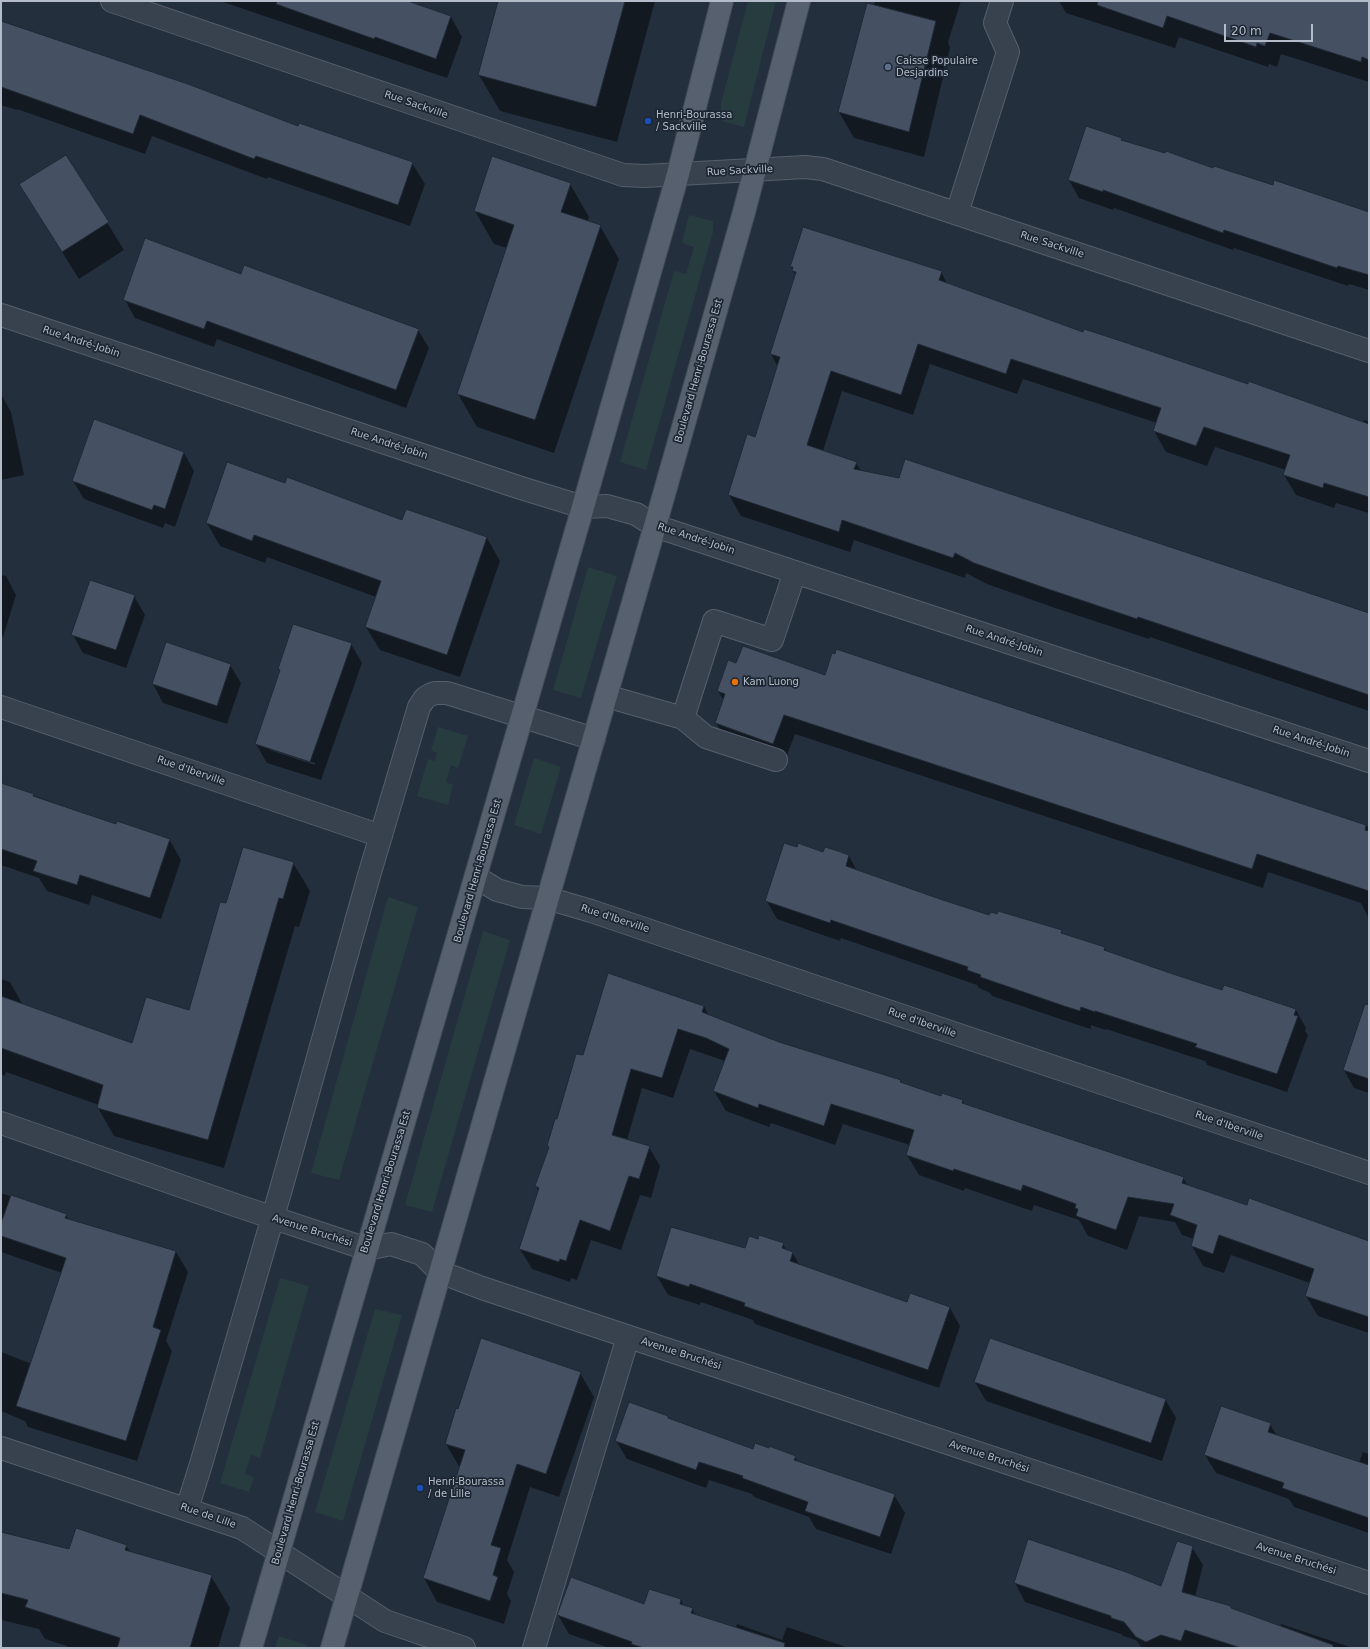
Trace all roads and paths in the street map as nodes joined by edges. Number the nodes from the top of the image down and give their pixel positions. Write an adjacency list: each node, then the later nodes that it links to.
1 (112, 1): 6 (street, Rue Sackville)
2 (722, 1): 6 (main road, Boulevard Henri-Bourassa Est)
3 (799, 1): 5 (main road, Boulevard Henri-Bourassa Est)
4 (1002, 1): 7 (street)
5 (754, 170): 6 (street, Rue Sackville); 7 (street, Rue Sackville); 11 (main road, Boulevard Henri-Bourassa Est)
6 (678, 174): 10 (main road, Boulevard Henri-Bourassa Est)
7 (957, 213): 9 (street, Rue Sackville)
8 (1, 315): 10 (street, Rue André-Jobin)
9 (1369, 351)
10 (583, 507): 11 (street, Rue André-Jobin); 15 (main road, Boulevard Henri-Bourassa Est)
11 (655, 526): 12 (street, Rue André-Jobin); 13 (main road, Boulevard Henri-Bourassa Est)
12 (795, 572): 16 (street); 19 (street, Rue André-Jobin)
13 (606, 696): 16 (street); 17 (main road, Boulevard Henri-Bourassa Est)
14 (1, 706): 20 (street, Rue d'Iberville)
15 (523, 717): 17 (street); 20 (street); 21 (main road, Boulevard Henri-Bourassa Est)
16 (683, 718): 18 (street)
17 (594, 739): 22 (main road, Boulevard Henri-Bourassa Est)
18 (776, 760)
19 (1369, 762)
20 (381, 836): 25 (street)
21 (476, 877): 22 (street, Rue d'Iberville); 26 (main road, Boulevard Henri-Bourassa Est)
22 (547, 898): 24 (street, Rue d'Iberville); 27 (main road, Boulevard Henri-Bourassa Est)
23 (1, 1123): 25 (street, Avenue Bruchési)
24 (1369, 1173)
25 (272, 1218): 26 (street, Avenue Bruchési); 30 (street)
26 (366, 1249): 27 (street, Avenue Bruchési); 31 (main road, Boulevard Henri-Bourassa Est)
27 (440, 1272): 28 (street, Avenue Bruchési); 33 (main road, Boulevard Henri-Bourassa Est)
28 (628, 1337): 32 (street, Avenue Bruchési); 37 (street)
29 (1, 1448): 30 (street, Rue de Lille)
30 (187, 1509): 31 (street, Rue de Lille)
31 (279, 1553): 33 (street, Rue de Lille); 34 (main road, Boulevard Henri-Bourassa Est)
32 (1369, 1583)
33 (346, 1597): 35 (main road, Boulevard Henri-Bourassa Est); 36 (street, Rue de Lille)
34 (251, 1648)
35 (332, 1648)
36 (464, 1648)
37 (534, 1648)

